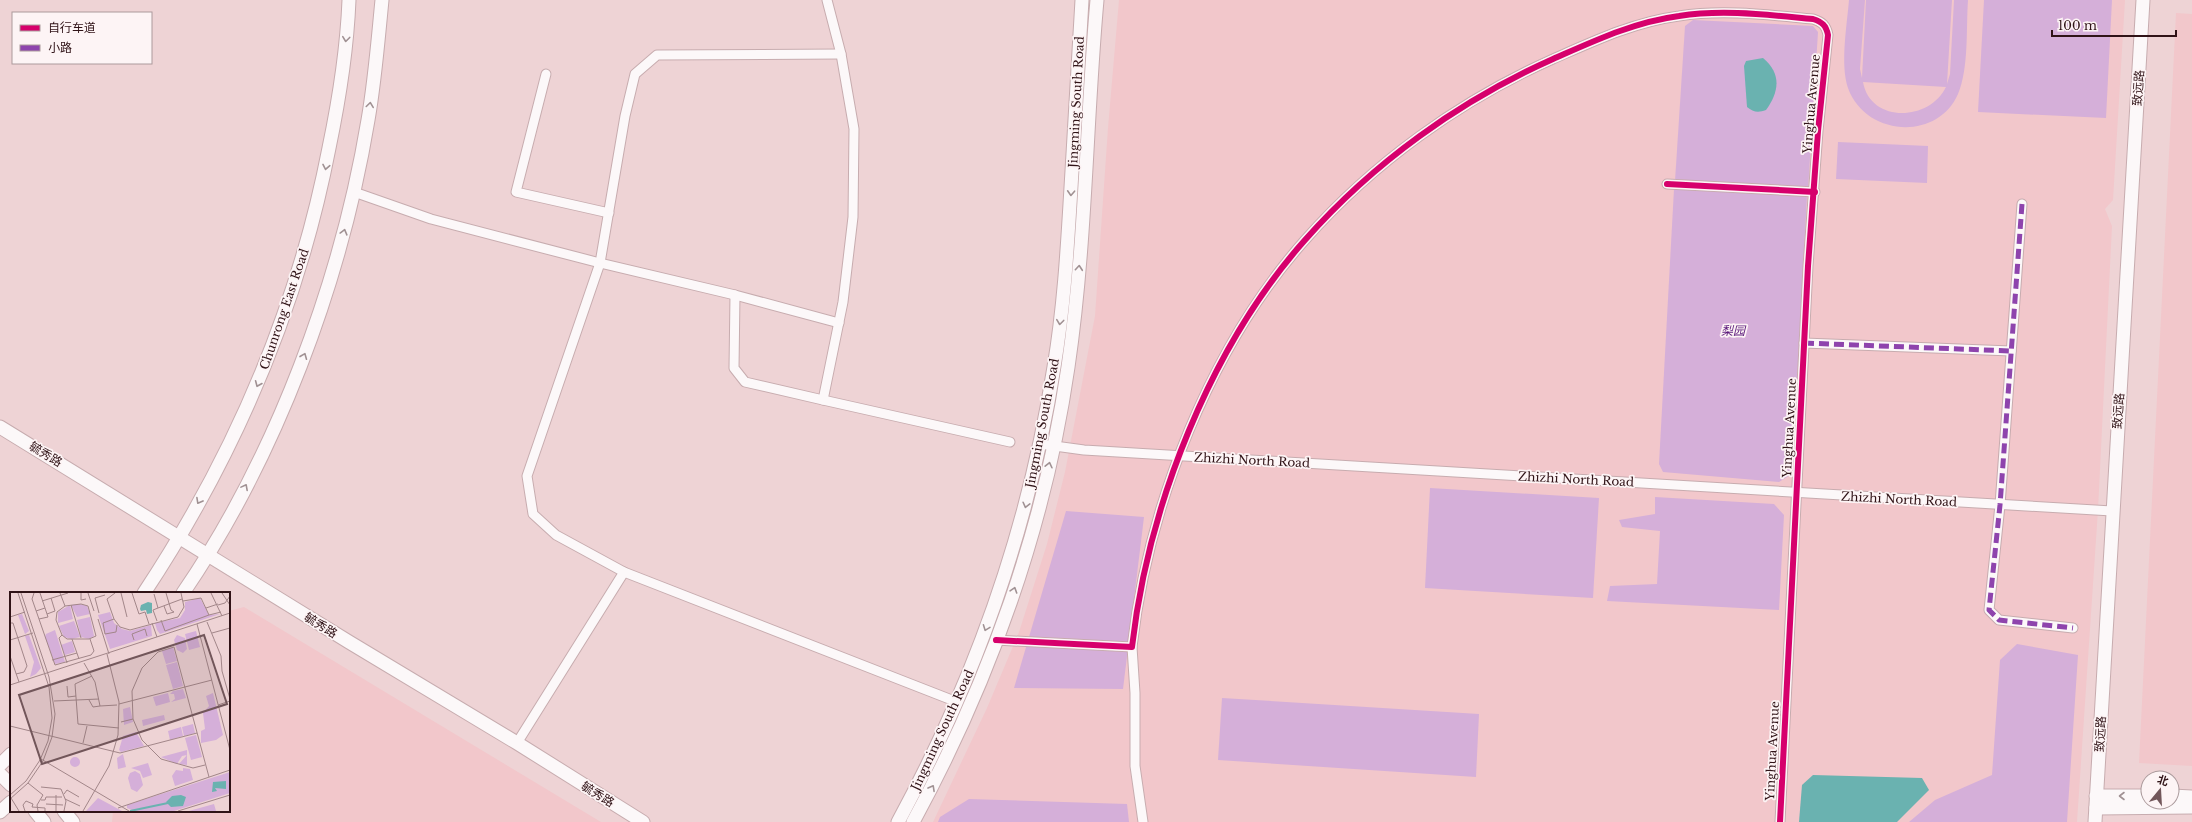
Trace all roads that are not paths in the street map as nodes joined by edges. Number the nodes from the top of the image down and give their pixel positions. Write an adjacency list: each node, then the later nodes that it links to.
1 (349, 0): 28 (street, Chunrong East Road, one-way to 28)
2 (382, 0): 10 (street, one-way to 2)
3 (827, 0): 7 (street)
4 (1082, 0): 22 (street, Jingming South Road, one-way to 22)
5 (1097, 0): 23 (street, Jingming South Road, one-way to 5)
6 (2143, 0): 27 (street, 致远路)
7 (841, 54): 13 (street); 16 (street)
8 (546, 74): 13 (street)
9 (1667, 184): 11 (street)
10 (354, 192): 14 (street); 29 (street, one-way to 10)
11 (1815, 192): 17 (street, Yinghua Avenue); 24 (street, Yinghua Avenue)
12 (2022, 204): 18 (street)
13 (609, 213): 14 (street)
14 (600, 263): 15 (street); 30 (street)
15 (735, 295): 16 (street); 19 (street)
16 (839, 323): 19 (street)
17 (1804, 343): 18 (street); 25 (street, Yinghua Avenue)
18 (2011, 351): 26 (street)
19 (823, 400): 21 (street)
20 (0, 427): 28 (street, 毓秀路)
21 (1010, 442)
22 (1040, 444): 23 (street, Zhizhi North Road); 36 (street, Jingming South Road, one-way to 36)
23 (1054, 446): 24 (street, Zhizhi North Road); 34 (street, Jingming South Road, one-way to 23)
24 (1179, 455): 25 (street, Zhizhi North Road); 35 (street)
25 (1797, 492): 26 (street, Zhizhi North Road); 57 (street, Yinghua Avenue)
26 (2000, 504): 27 (street, Zhizhi North Road); 33 (street)
27 (2112, 511): 45 (street, 致远路)
28 (179, 536): 29 (street, 毓秀路); 31 (street, Chunrong East Road)
29 (209, 554): 32 (street); 37 (street, 毓秀路)
30 (624, 572): 36 (street); 37 (street)
31 (145, 592)
32 (184, 592)
33 (2073, 628)
34 (996, 640): 35 (street); 55 (street, Jingming South Road, one-way to 34)
35 (1132, 647): 56 (street)
36 (957, 702): 54 (street, Jingming South Road)
37 (517, 743): 53 (street, 毓秀路)
38 (10, 756): 39 (street)
39 (0, 765)
40 (0, 774): 41 (street)
41 (10, 784)
42 (2180, 796): 44 (street)
43 (2140, 797): 45 (street, one-way to 45)
44 (2192, 797)
45 (2096, 802): 47 (street); 58 (street, 致远路)
46 (10, 803): 48 (street)
47 (2192, 807)
48 (0, 812)
49 (36, 812): 51 (street)
50 (65, 812): 52 (street)
51 (44, 822)
52 (73, 822)
53 (643, 822)
54 (898, 822)
55 (913, 822)
56 (1143, 822)
57 (1780, 822)
58 (2095, 822)

